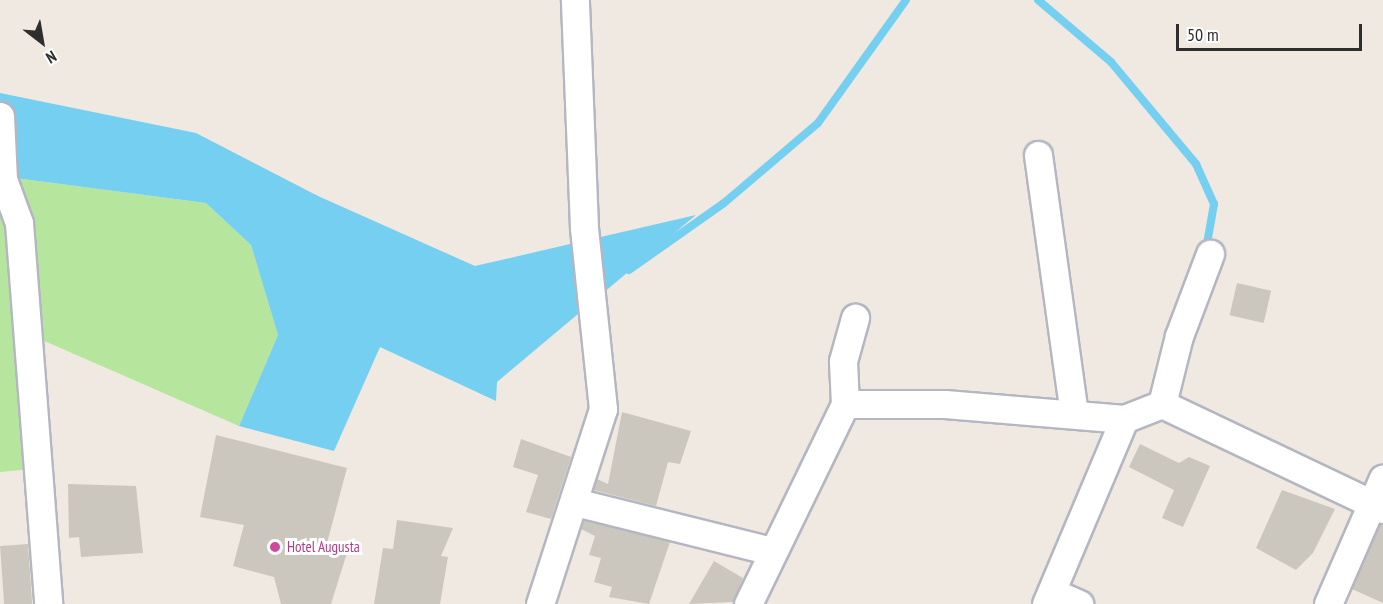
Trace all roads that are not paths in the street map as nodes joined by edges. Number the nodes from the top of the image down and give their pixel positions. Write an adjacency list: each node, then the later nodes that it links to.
1 (575, 0): 11 (street)
2 (0, 116): 15 (street)
3 (1038, 154): 8 (street)
4 (1210, 254): 7 (street)
5 (855, 318): 6 (street)
6 (845, 404): 8 (street); 13 (street)
7 (1162, 404): 9 (street); 12 (street)
8 (1074, 414): 9 (street)
9 (1124, 419): 14 (street)
10 (1383, 478): 12 (street)
11 (575, 502): 13 (street); 16 (street)
12 (1377, 506): 19 (street)
13 (772, 551): 17 (street)
14 (1049, 598): 18 (street)
15 (48, 604)
16 (540, 604)
17 (748, 604)
18 (1079, 604)
19 (1329, 604)

